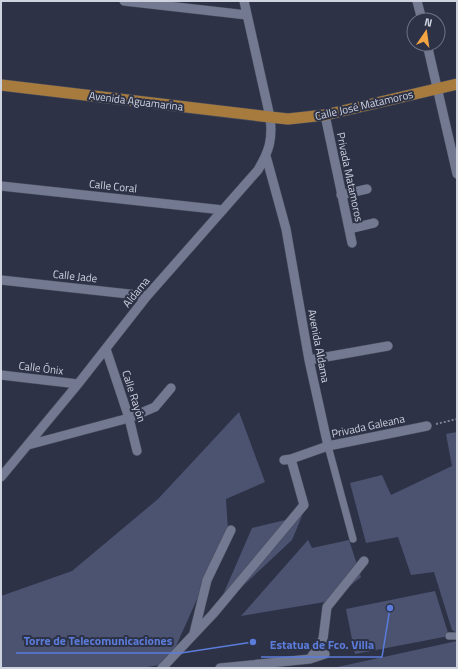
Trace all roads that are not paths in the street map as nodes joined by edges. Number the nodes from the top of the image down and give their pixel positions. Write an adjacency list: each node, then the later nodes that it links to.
1 (124, 1): 5 (street)
2 (244, 1): 5 (street)
3 (417, 1): 4 (street)
4 (420, 12)
5 (247, 15): 11 (street)
6 (429, 52): 9 (street)
7 (457, 84): 9 (main road, Calle José Matamoros)
8 (1, 85): 11 (main road, Avenida Aguamarina)
9 (438, 88): 10 (main road, Calle José Matamoros); 13 (street)
10 (325, 115): 11 (main road, Calle José Matamoros); 16 (street, Privada Matamoros)
11 (270, 118): 12 (street, Aldama)
12 (266, 156): 17 (street, Aldama); 25 (street, Avenida Aldama)
13 (457, 174)
14 (1, 186): 17 (street, Calle Coral)
15 (367, 189): 16 (street)
16 (341, 195): 19 (street, Privada Matamoros)
17 (223, 210): 22 (street, Aldama)
18 (374, 223): 19 (street)
19 (349, 229): 20 (street, Privada Matamoros)
20 (352, 243)
21 (1, 280): 22 (street, Calle Jade)
22 (147, 296): 24 (street, Aldama)
23 (388, 346): 25 (street)
24 (106, 349): 27 (street, Aldama); 29 (street, Calle Rayón)
25 (309, 360): 32 (street, Avenida Aldama)
26 (1, 375): 27 (street, Calle Ónix)
27 (78, 384): 31 (street, Aldama)
28 (171, 388): 29 (street)
29 (129, 418): 31 (street); 33 (street, Calle Rayón)
30 (427, 426): 32 (street, Privada Galeana)
31 (28, 445): 34 (street, Aldama)
32 (328, 446): 37 (street, Avenida Aldama); 39 (street, Privada Galeana)
33 (137, 451)
34 (5, 467): 35 (street, Aldama)
35 (1, 477)
36 (231, 530): 39 (street)
37 (353, 540)
38 (364, 561): 43 (street)
39 (194, 634): 44 (street)
40 (448, 636): 41 (street)
41 (457, 636)
42 (325, 654): 43 (street)
43 (310, 659): 45 (street)
44 (162, 668)
45 (220, 668)

